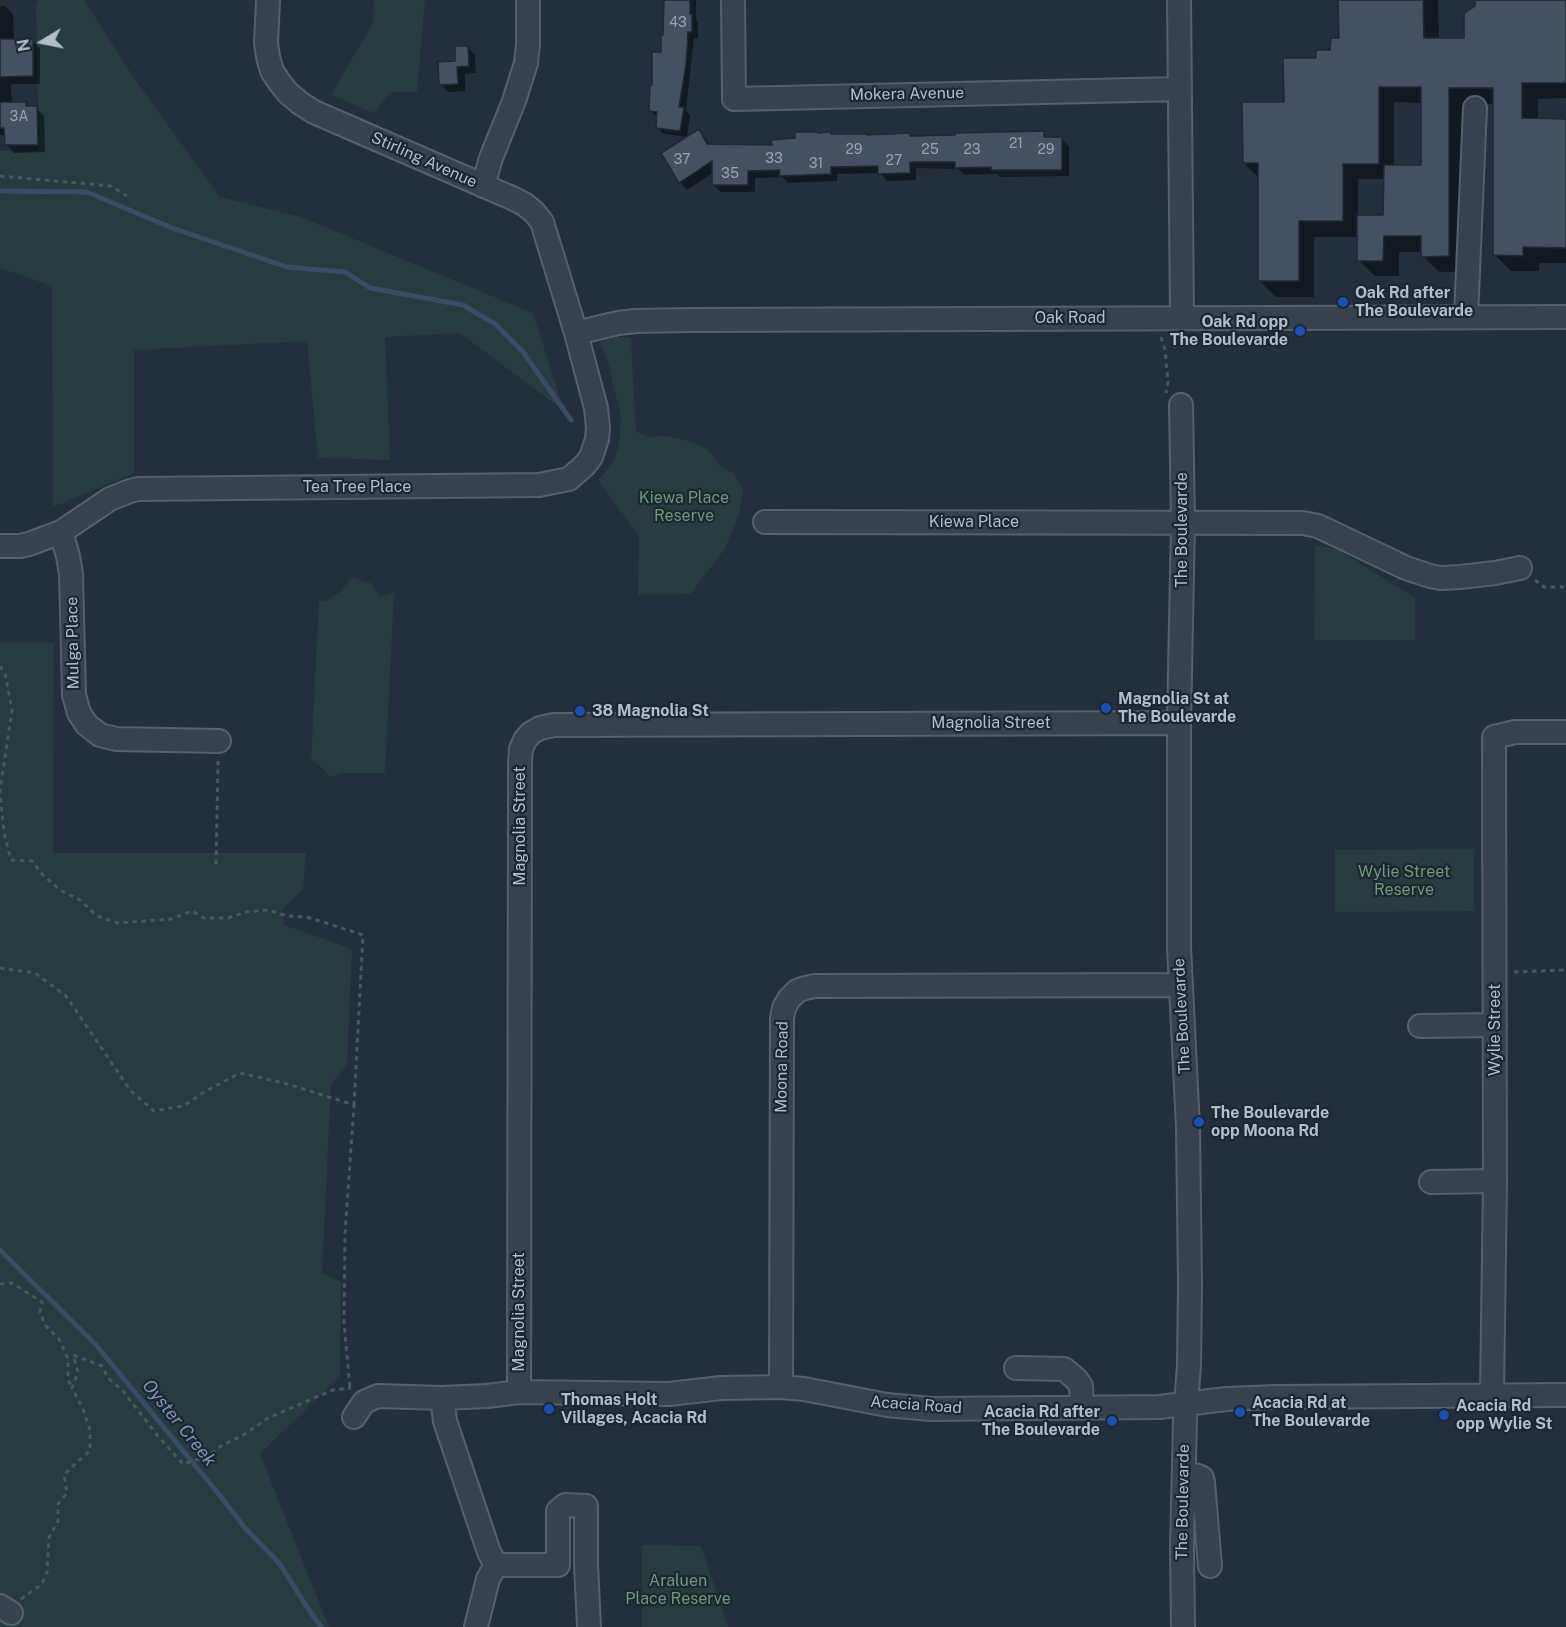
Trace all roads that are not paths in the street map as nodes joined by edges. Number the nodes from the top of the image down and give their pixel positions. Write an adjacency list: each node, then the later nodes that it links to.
1 (268, 0): 7 (street, Stirling Avenue)
2 (528, 0): 7 (street)
3 (733, 0): 5 (street, Mokera Avenue)
4 (1179, 0): 5 (street)
5 (1179, 89): 10 (street)
6 (1475, 108): 8 (street)
7 (483, 186): 11 (street, Stirling Avenue)
8 (1466, 317): 9 (street, Oak Road); 10 (street, Oak Road)
9 (1566, 317)
10 (1182, 318): 11 (street, Oak Road)
11 (576, 333): 15 (street, Tea Tree Place)
12 (1181, 405): 14 (street, The Boulevarde)
13 (765, 522): 14 (street, Kiewa Place)
14 (1183, 522): 17 (street, Kiewa Place); 18 (street, The Boulevarde)
15 (61, 532): 16 (street, Tea Tree Place); 20 (street, Mulga Place)
16 (0, 546)
17 (1520, 568)
18 (1179, 723): 21 (street, The Boulevarde); 28 (street, Magnolia Street)
19 (1566, 732): 22 (street, Wylie Street)
20 (219, 741)
21 (1180, 985): 27 (street, Moona Road); 32 (street, The Boulevarde)
22 (1495, 1025): 23 (street); 24 (street, Wylie Street)
23 (1420, 1026)
24 (1495, 1180): 25 (street); 29 (street, Wylie Street)
25 (1431, 1182)
26 (1016, 1368): 33 (street)
27 (781, 1387): 28 (street, Acacia Road); 33 (street, Acacia Road)
28 (519, 1392): 31 (street, Acacia Road)
29 (1492, 1395): 30 (street, Acacia Road); 32 (street, Acacia Road)
30 (1566, 1395)
31 (442, 1398): 34 (street, Acacia Road); 37 (street)
32 (1185, 1404): 33 (street, Acacia Road); 35 (street, The Boulevarde)
33 (1082, 1408)
34 (354, 1417)
35 (1184, 1473): 39 (street); 42 (street, The Boulevarde)
36 (586, 1564): 38 (street); 38 (street); 41 (street)
37 (496, 1565): 38 (street); 40 (street)
38 (558, 1565)
39 (1210, 1566)
40 (476, 1627)
41 (588, 1627)
42 (1183, 1627)

